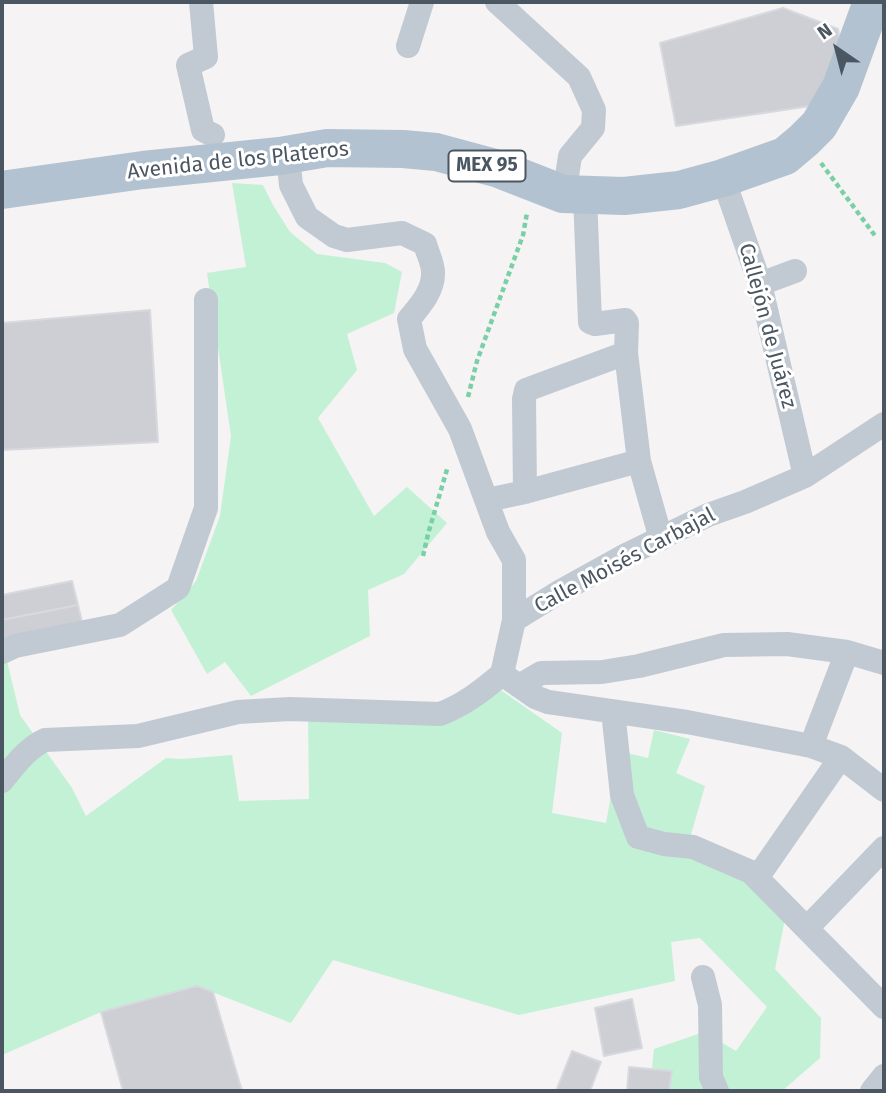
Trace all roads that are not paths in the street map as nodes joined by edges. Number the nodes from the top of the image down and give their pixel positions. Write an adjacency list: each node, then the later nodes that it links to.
1 (201, 2): 6 (street)
2 (422, 2): 5 (street)
3 (497, 2): 9 (street)
4 (872, 2): 8 (main road, Avenida de los Plateros / MEX 95)
5 (408, 46)
6 (213, 135)
7 (288, 155): 9 (main road, Avenida de los Plateros / MEX 95); 10 (main road, Avenida de los Plateros / MEX 95); 19 (street)
8 (723, 178): 9 (main road, Avenida de los Plateros / MEX 95); 12 (street, Callejón de Juárez)
9 (561, 187): 14 (street)
10 (2, 190)
11 (795, 271): 12 (street)
12 (760, 284): 17 (street, Callejón de Juárez)
13 (206, 300): 22 (street)
14 (626, 353): 16 (street); 18 (street)
15 (884, 424): 17 (street, Calle Moisés Carbajal)
16 (639, 461): 18 (street); 20 (street)
17 (805, 476): 20 (street, Calle Moisés Carbajal)
18 (524, 492): 19 (street)
19 (487, 499): 21 (street)
20 (661, 539): 21 (street, Calle Moisés Carbajal)
21 (514, 620): 25 (street, Calle Moisés Carbajal)
22 (2, 652)
23 (847, 652): 24 (street); 25 (street); 27 (street)
24 (884, 663)
25 (511, 680): 26 (street); 29 (street)
26 (612, 710): 27 (street); 32 (street)
27 (811, 746): 28 (street)
28 (841, 757): 30 (street); 32 (street)
29 (2, 781)
30 (884, 790)
31 (884, 848): 33 (street)
32 (757, 878): 33 (street)
33 (807, 928): 35 (street)
34 (703, 977): 37 (street)
35 (884, 1007)
36 (884, 1076): 38 (street)
37 (717, 1091)
38 (872, 1091)

